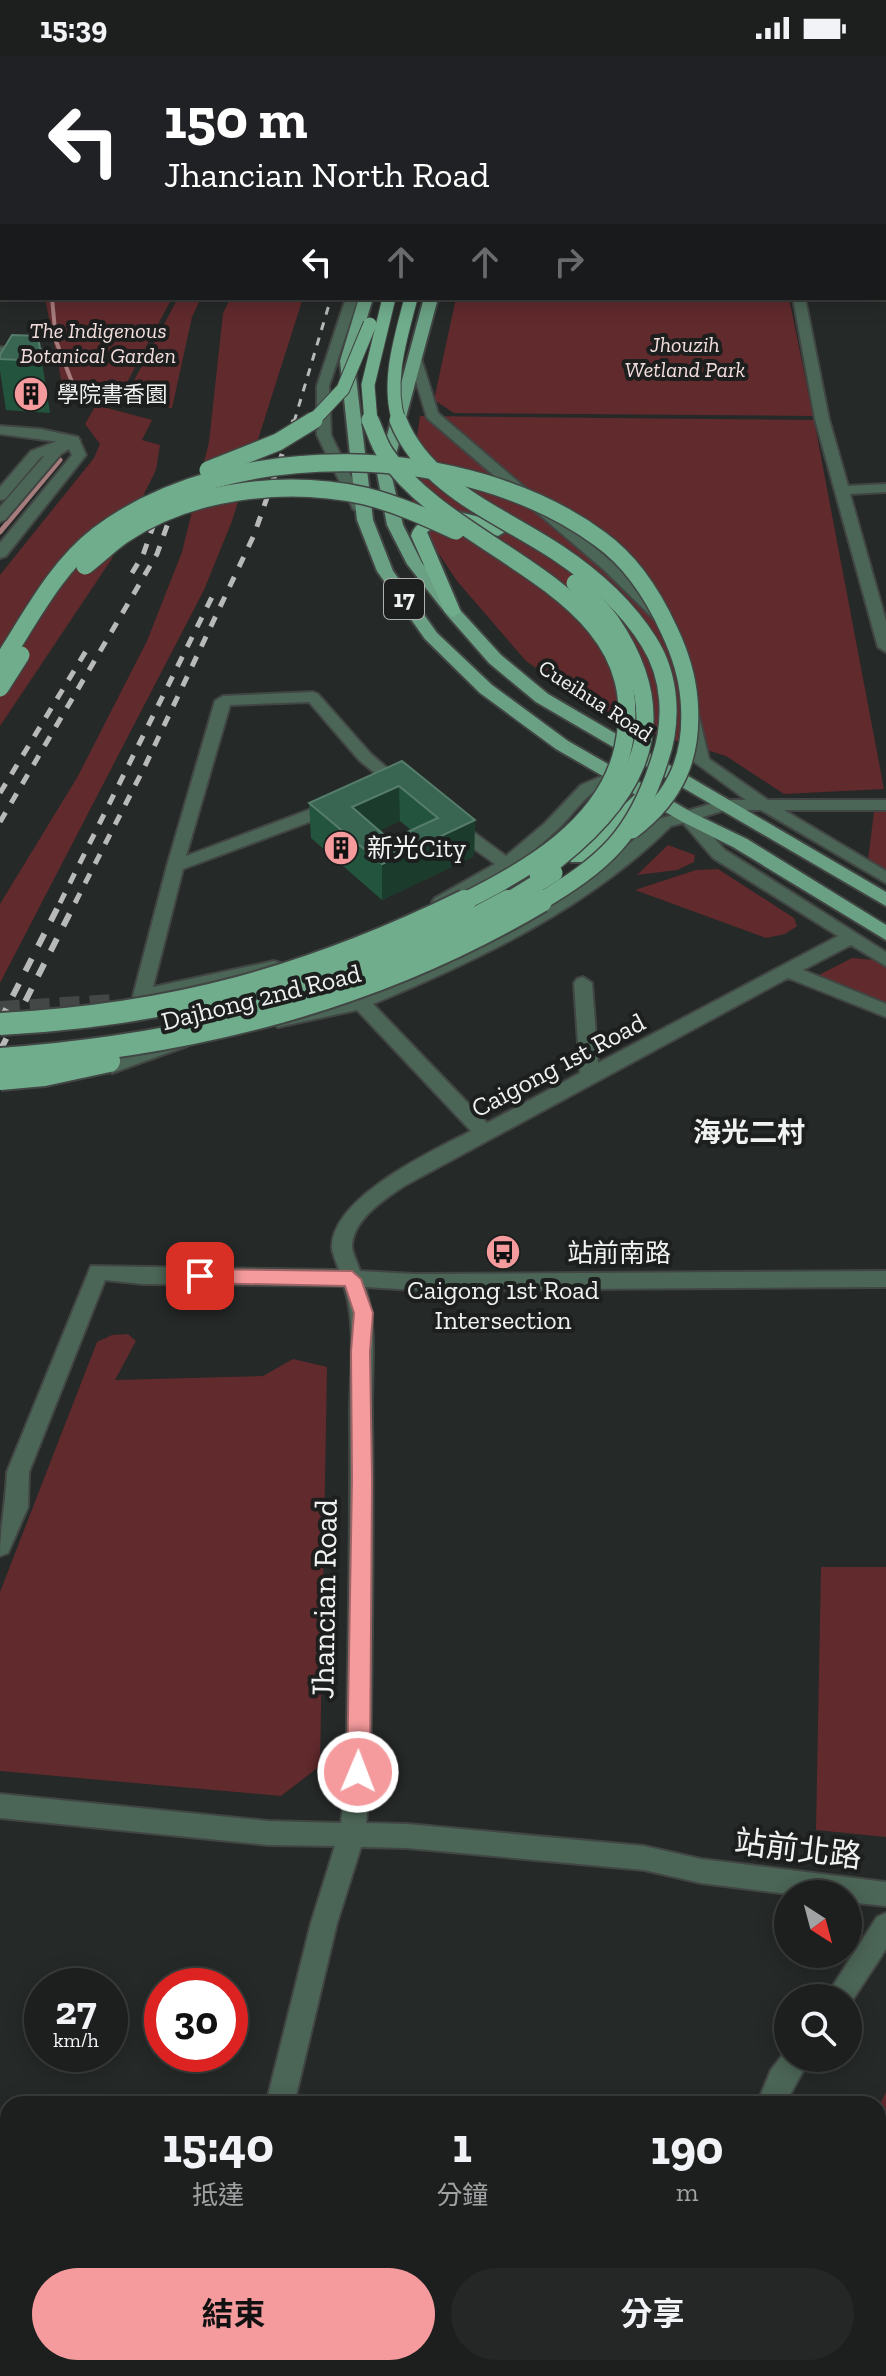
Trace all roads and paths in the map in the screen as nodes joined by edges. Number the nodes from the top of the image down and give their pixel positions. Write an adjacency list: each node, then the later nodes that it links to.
1 (351, 300): 17 (street, Cueihua Road)
2 (365, 300): 17 (main road, Cueihua Road / 17)
3 (382, 300): 21 (highway, bridge)
4 (388, 300): 19 (highway, bridge)
5 (411, 300): 39 (highway, bridge)
6 (430, 300): 10 (main road, Cueihua Road / 17)
7 (799, 300): 14 (street)
8 (0, 351): 9 (street)
9 (50, 354)
10 (415, 358): 20 (main road, Cueihua Road / 17); 26 (street, Cueihua Road)
11 (0, 430): 12 (street)
12 (73, 440): 15 (street); 16 (street); 18 (street)
13 (886, 488): 14 (street)
14 (842, 490): 22 (street)
15 (0, 496)
16 (0, 517)
17 (365, 520): 28 (main road, Cueihua Road / 17)
18 (0, 553)
19 (560, 593): 24 (highway, bridge); 47 (highway, bridge)
20 (453, 612): 25 (main road, Cueihua Road / 17); 47 (highway, bridge)
21 (0, 641)
22 (886, 647)
23 (0, 665): 39 (highway, bridge)
24 (0, 688)
25 (643, 759): 26 (street); 27 (main road, Cueihua Road / 17); 28 (street, Dajhong 2nd Road)
26 (701, 761): 34 (street)
27 (662, 771): 30 (highway); 32 (main road, Cueihua Road / 17)
28 (608, 778): 30 (main road, Cueihua Road / 17); 38 (street); 41 (street, Dajhong 2nd Road)
29 (396, 789): 42 (street)
30 (647, 793): 35 (main road, Cueihua Road / 17); 55 (highway, bridge)
31 (352, 800): 42 (street)
32 (724, 805): 34 (street); 35 (street); 44 (main road, Cueihua Road / 17)
33 (886, 805): 34 (street)
34 (766, 806): 43 (street)
35 (687, 817): 37 (street); 45 (main road, Cueihua Road / 17); 46 (street, Cueihua Road)
36 (446, 820): 41 (street)
37 (665, 823): 40 (street); 51 (street, Dajhong 2nd Road)
38 (563, 833)
39 (625, 836): 53 (highway, bridge)
40 (608, 857)
41 (507, 865): 42 (street, Dajhong 2nd Road)
42 (175, 866)
43 (886, 878)
44 (886, 900)
45 (886, 934)
46 (851, 937): 48 (street, Cueihua Road); 49 (street, Caigong 1st Road)
47 (361, 951): 54 (highway, bridge)
48 (886, 960)
49 (788, 971): 52 (street); 58 (street, Caigong 1st Road)
50 (583, 983): 58 (street)
51 (360, 1002): 57 (street, Dajhong 2nd Road); 60 (street)
52 (886, 1011)
53 (267, 1018): 56 (highway, bridge); 59 (highway, bridge)
54 (0, 1024)
55 (0, 1044)
56 (0, 1059)
57 (112, 1067)
58 (590, 1078): 60 (street, Caigong 1st Road)
59 (0, 1079)
60 (485, 1133): 61 (street, Caigong 1st Road)
61 (352, 1279): 62 (street, 站前南路); 63 (street, 站前南路); 65 (street, Jhancian Road)
62 (886, 1279)
63 (0, 1546)
64 (0, 1806): 65 (street)
65 (352, 1834): 66 (street); 70 (street, Jhancian Road)
66 (886, 1894)
67 (886, 1926): 68 (street)
68 (847, 1984)
69 (786, 2072): 71 (street)
70 (282, 2096)
71 (774, 2096)

